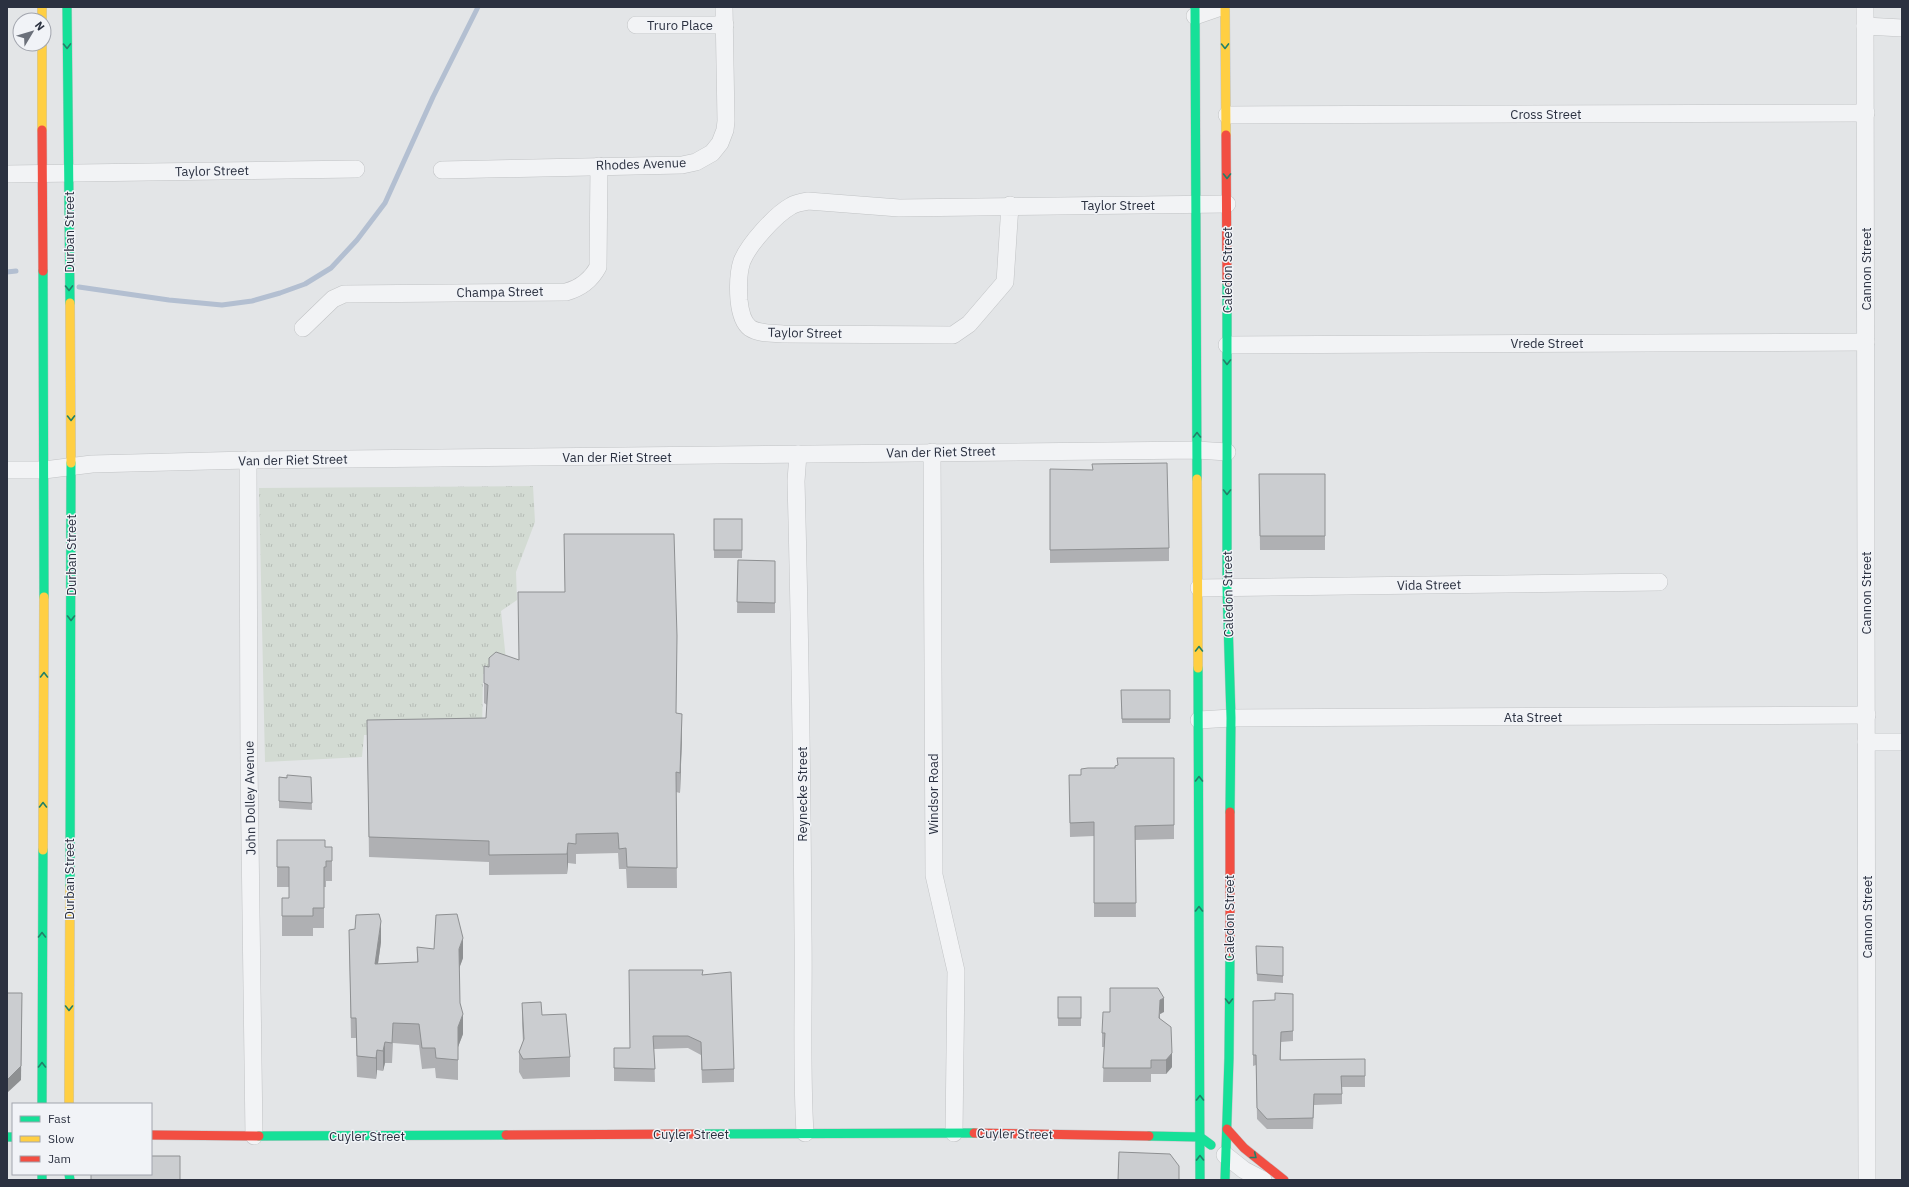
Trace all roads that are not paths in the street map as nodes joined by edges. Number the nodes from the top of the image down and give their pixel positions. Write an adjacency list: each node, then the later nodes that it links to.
1 (67, 7): 19 (main road, Durban Street, one-way to 19)
2 (724, 7): 8 (street, Rhodes Avenue)
3 (1221, 7): 6 (street)
4 (1225, 7): 13 (main road, Caledon Street, one-way to 13)
5 (1865, 7): 9 (street, Cannon Street)
6 (1195, 11): 20 (main road)
7 (636, 25): 8 (street, Truro Place)
8 (725, 25): 14 (street, Rhodes Avenue)
9 (1865, 26): 10 (street); 12 (street, Cannon Street)
10 (1902, 28)
11 (42, 52): 18 (main road, Durban Street)
12 (1866, 113): 13 (street, Cross Street); 24 (street, Cannon Street)
13 (1227, 115): 21 (main road, Caledon Street, one-way to 21)
14 (599, 166): 16 (street, Rhodes Avenue); 23 (street, Champa Street)
15 (356, 169): 19 (street, Taylor Street)
16 (442, 170)
17 (7, 174): 18 (street)
18 (43, 174): 19 (street, Taylor Street); 33 (main road, Durban Street)
19 (68, 174): 31 (main road, Durban Street, one-way to 31)
20 (1197, 204): 21 (street, Taylor Street); 22 (street, Taylor Street); 26 (main road, one-way to 20)
21 (1227, 204): 25 (main road, Caledon Street)
22 (1010, 205): 22 (street, Taylor Street)
23 (303, 328)
24 (1866, 342): 25 (street, Vrede Street); 37 (street, Cannon Street)
25 (1227, 345): 28 (main road, Caledon Street, one-way to 28)
26 (1197, 450): 27 (street, Van der Riet Street); 28 (street, Van der Riet Street); 35 (main road)
27 (932, 452): 29 (street, Van der Riet Street); 46 (street, Windsor Road)
28 (1227, 452): 36 (main road, Caledon Street, one-way to 36)
29 (798, 454): 30 (street, Van der Riet Street); 45 (street, Reynecke Street)
30 (248, 460): 31 (street, Van der Riet Street); 48 (street, John Dolley Avenue)
31 (71, 468): 33 (street, Van der Riet Street); 43 (main road, Durban Street, one-way to 43)
32 (7, 470): 33 (street, Van der Riet Street)
33 (44, 470): 42 (main road, Durban Street, one-way to 33)
34 (1659, 582): 36 (street, Vida Street)
35 (1198, 588): 36 (street, Vida Street); 39 (main road, one-way to 35)
36 (1227, 588): 38 (main road, Caledon Street)
37 (1866, 715): 38 (street, Ata Street); 40 (street, Cannon Street)
38 (1230, 718): 39 (street, Ata Street); 44 (main road, Caledon Street, one-way to 44)
39 (1199, 720): 49 (main road, one-way to 39)
40 (1866, 742): 41 (street); 55 (street, Cannon Street)
41 (1902, 742)
42 (42, 1103)
43 (69, 1103)
44 (1227, 1129): 50 (main road, Caledon Street); 54 (main road, one-way to 54)
45 (805, 1133): 46 (main road, Cuyler Street); 48 (main road, Cuyler Street)
46 (954, 1133): 49 (main road, Cuyler Street)
47 (152, 1135): 48 (main road, Cuyler Street)
48 (254, 1136)
49 (1200, 1137): 50 (main road); 51 (main road, one-way to 49)
50 (1225, 1154): 52 (main road, Caledon Street); 53 (street)
51 (1200, 1180)
52 (1226, 1180)
53 (1262, 1180)
54 (1284, 1180)
55 (1867, 1180)

